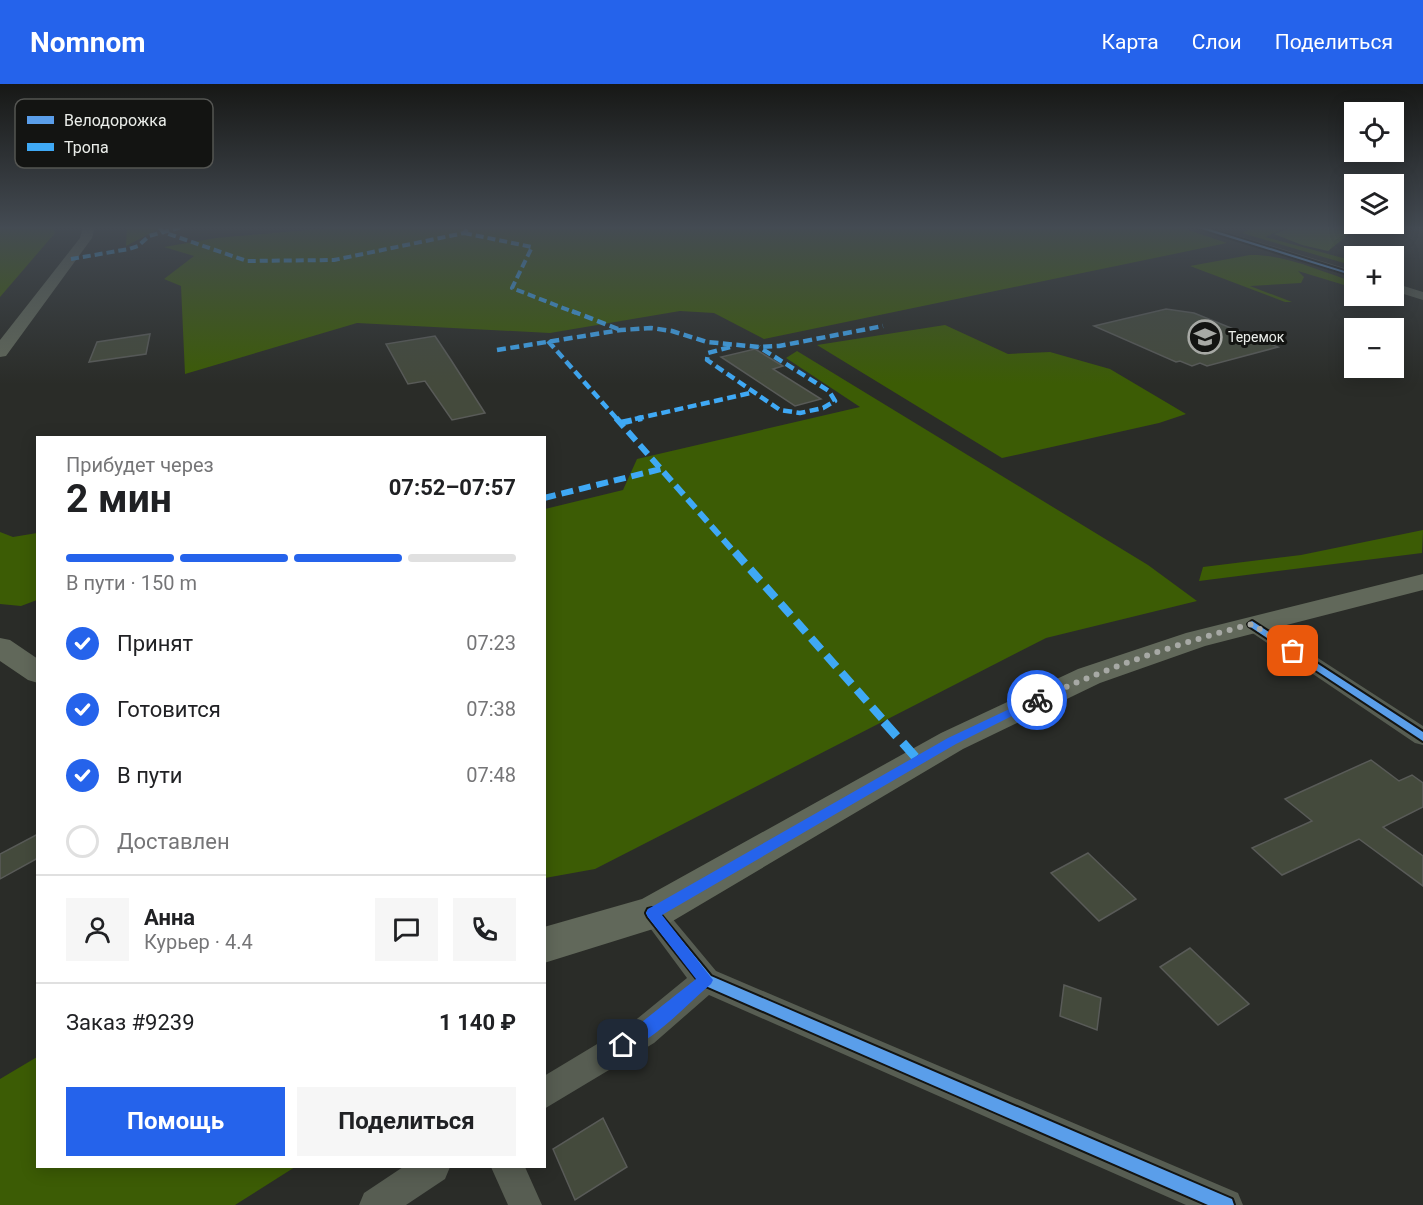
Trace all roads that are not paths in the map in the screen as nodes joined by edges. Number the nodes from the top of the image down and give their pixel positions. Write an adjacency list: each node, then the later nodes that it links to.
1 (55, 279): 4 (main road)
2 (1404, 290): 3 (street)
3 (1423, 296)
4 (0, 352)
5 (1423, 582): 6 (main road)
6 (1252, 624): 9 (street); 10 (main road)
7 (0, 647): 8 (main road)
8 (36, 672)
9 (1423, 737)
10 (652, 913): 11 (main road); 12 (street)
11 (546, 944)
12 (706, 980): 13 (street); 18 (street)
13 (546, 1093)
14 (432, 1168): 16 (street)
15 (508, 1168): 17 (street)
16 (376, 1205)
17 (525, 1205)
18 (1226, 1205)

